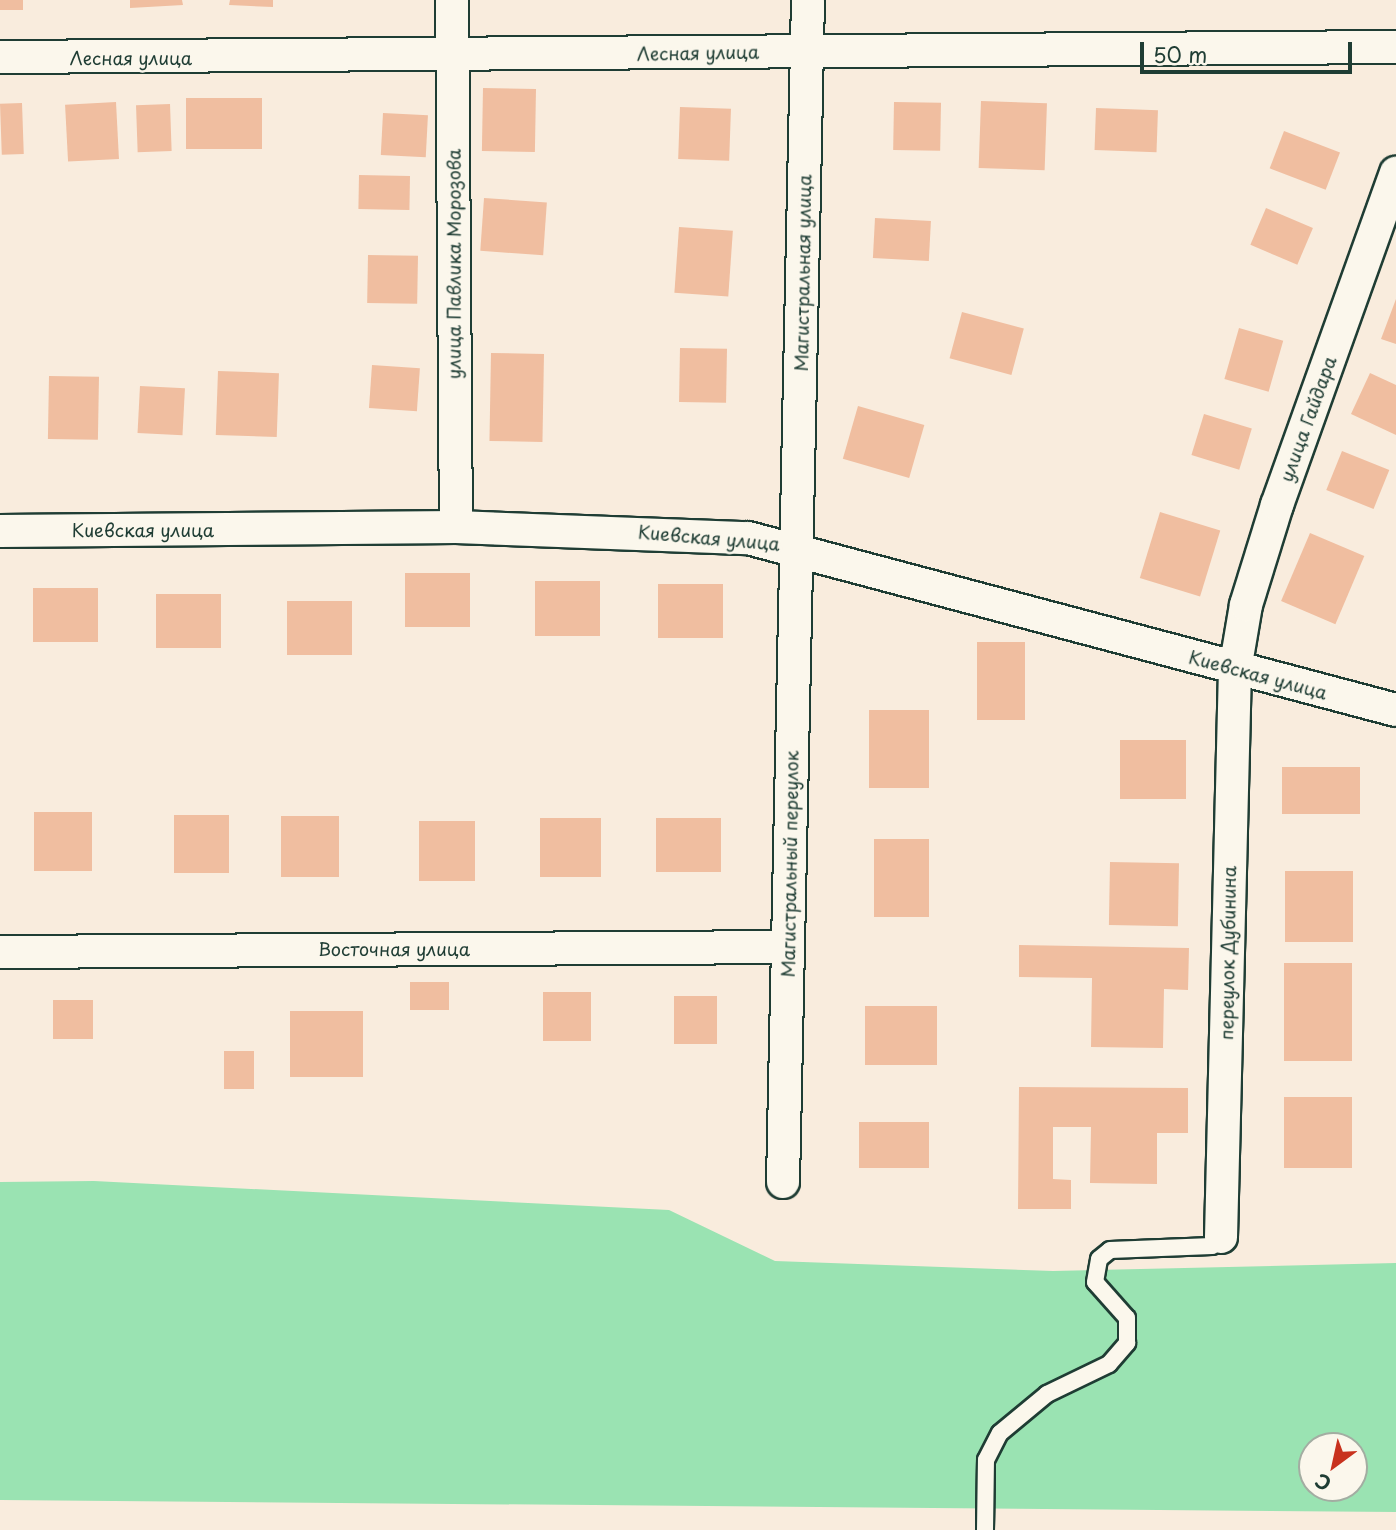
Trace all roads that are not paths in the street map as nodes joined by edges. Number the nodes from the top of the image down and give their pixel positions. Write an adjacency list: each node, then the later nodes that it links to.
1 (452, 0): 5 (street, улица Павлика Морозова)
2 (808, 0): 4 (street, Магистральная улица)
3 (1396, 47): 4 (street, Лесная улица)
4 (808, 51): 5 (street, Лесная улица); 10 (street, Магистральная улица)
5 (453, 56): 6 (street, Лесная улица); 8 (street, улица Павлика Морозова)
6 (0, 57)
7 (1396, 173): 11 (street, улица Гайдара)
8 (456, 527): 9 (street, Киевская улица); 10 (street, Киевская улица)
9 (0, 531)
10 (797, 546): 11 (street, Киевская улица); 13 (street, Магистральный переулок)
11 (1235, 670): 12 (street, Киевская улица); 16 (street, переулок Дубинина)
12 (1396, 710)
13 (788, 947): 14 (street, Восточная улица); 15 (street, Магистральный переулок)
14 (0, 952)
15 (783, 1182)
16 (1221, 1237): 17 (lane)
17 (985, 1530)

